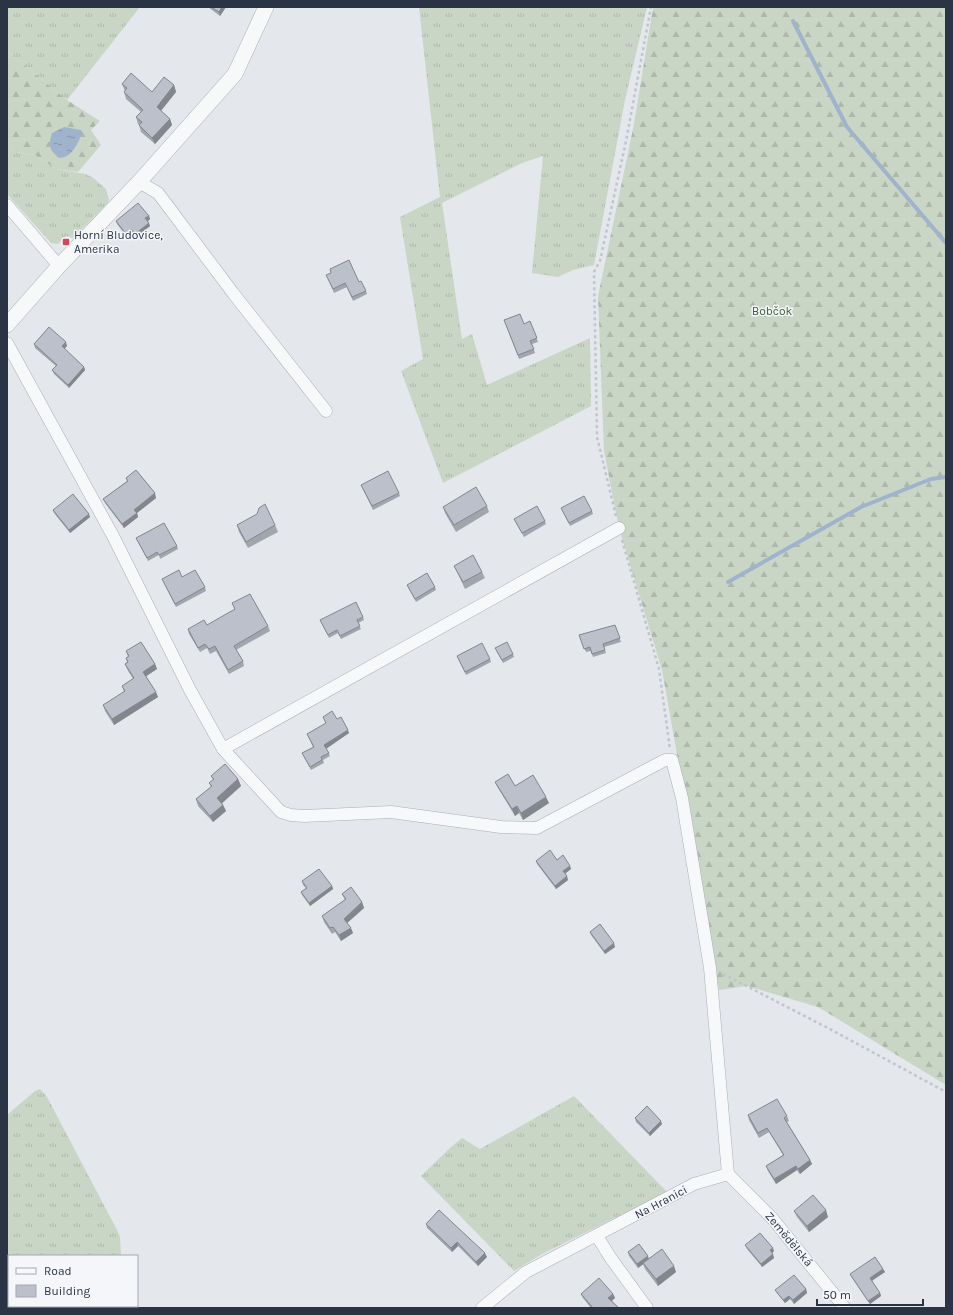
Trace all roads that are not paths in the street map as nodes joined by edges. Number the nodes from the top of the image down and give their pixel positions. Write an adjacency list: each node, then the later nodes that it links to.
1 (266, 7): 2 (street)
2 (139, 182): 4 (street); 7 (street)
3 (7, 205): 4 (street)
4 (59, 266): 5 (street)
5 (7, 325)
6 (7, 343): 9 (street)
7 (326, 412)
8 (619, 528): 9 (street)
9 (223, 749): 10 (street)
10 (728, 1174): 11 (street, Na Hranici); 14 (street, Zemědělská)
11 (597, 1236): 12 (street, Na Hranici); 13 (street)
12 (482, 1308)
13 (647, 1308)
14 (845, 1308)

